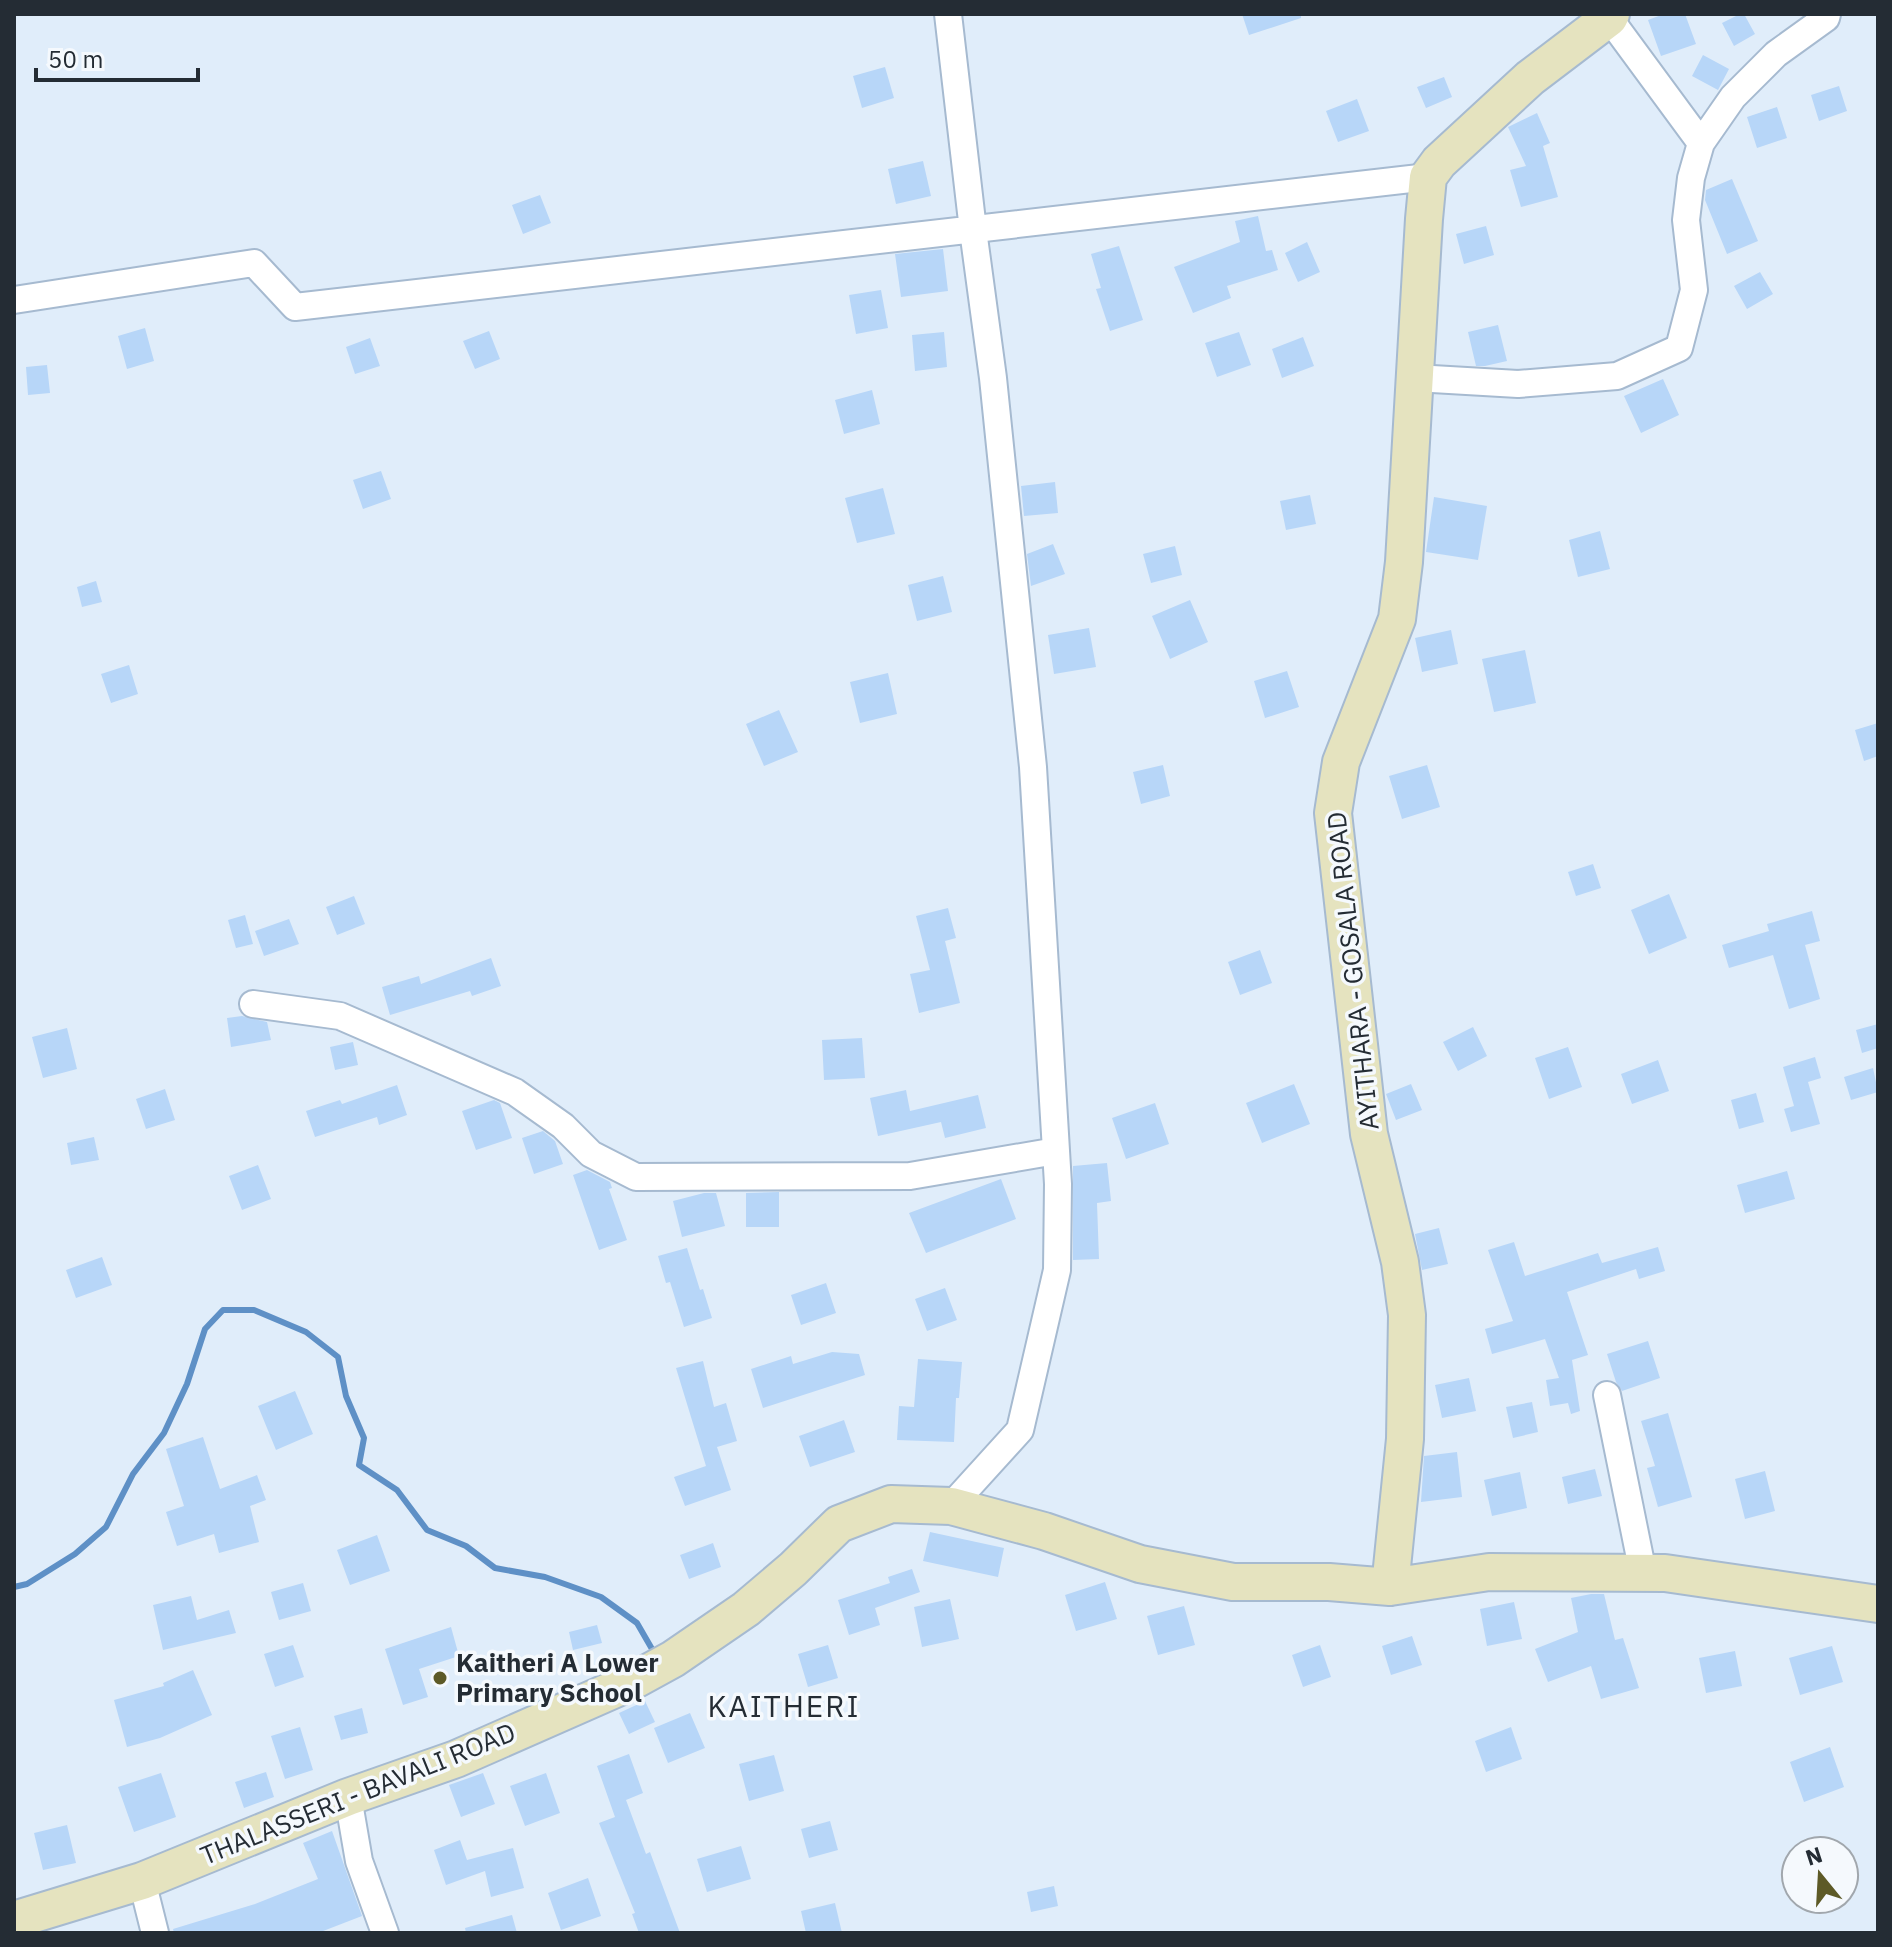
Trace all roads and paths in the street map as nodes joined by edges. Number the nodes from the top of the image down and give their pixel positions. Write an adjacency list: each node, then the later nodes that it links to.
1 (948, 14): 6 (street)
2 (1827, 14): 4 (street)
3 (1610, 16): 4 (street); 5 (main road)
4 (1701, 143): 8 (street)
5 (1428, 177): 6 (street); 8 (main road, AYITHARA - GOSALA ROAD)
6 (973, 230): 7 (street); 10 (street)
7 (14, 300)
8 (1415, 378): 14 (main road, AYITHARA - GOSALA ROAD)
9 (253, 1004): 10 (street)
10 (1056, 1151): 12 (street)
11 (1607, 1395): 13 (street)
12 (951, 1506): 14 (main road, THALASSERI - BAVALI ROAD); 16 (main road, THALASSERI - BAVALI ROAD)
13 (1643, 1573): 14 (main road, THALASSERI - BAVALI ROAD); 15 (main road, THALASSERI - BAVALI ROAD)
14 (1390, 1587)
15 (1878, 1604)
16 (348, 1797): 17 (main road, THALASSERI - BAVALI ROAD); 20 (street)
17 (142, 1881): 18 (main road, THALASSERI - BAVALI ROAD); 19 (street)
18 (14, 1920)
19 (155, 1933)
20 (385, 1933)

